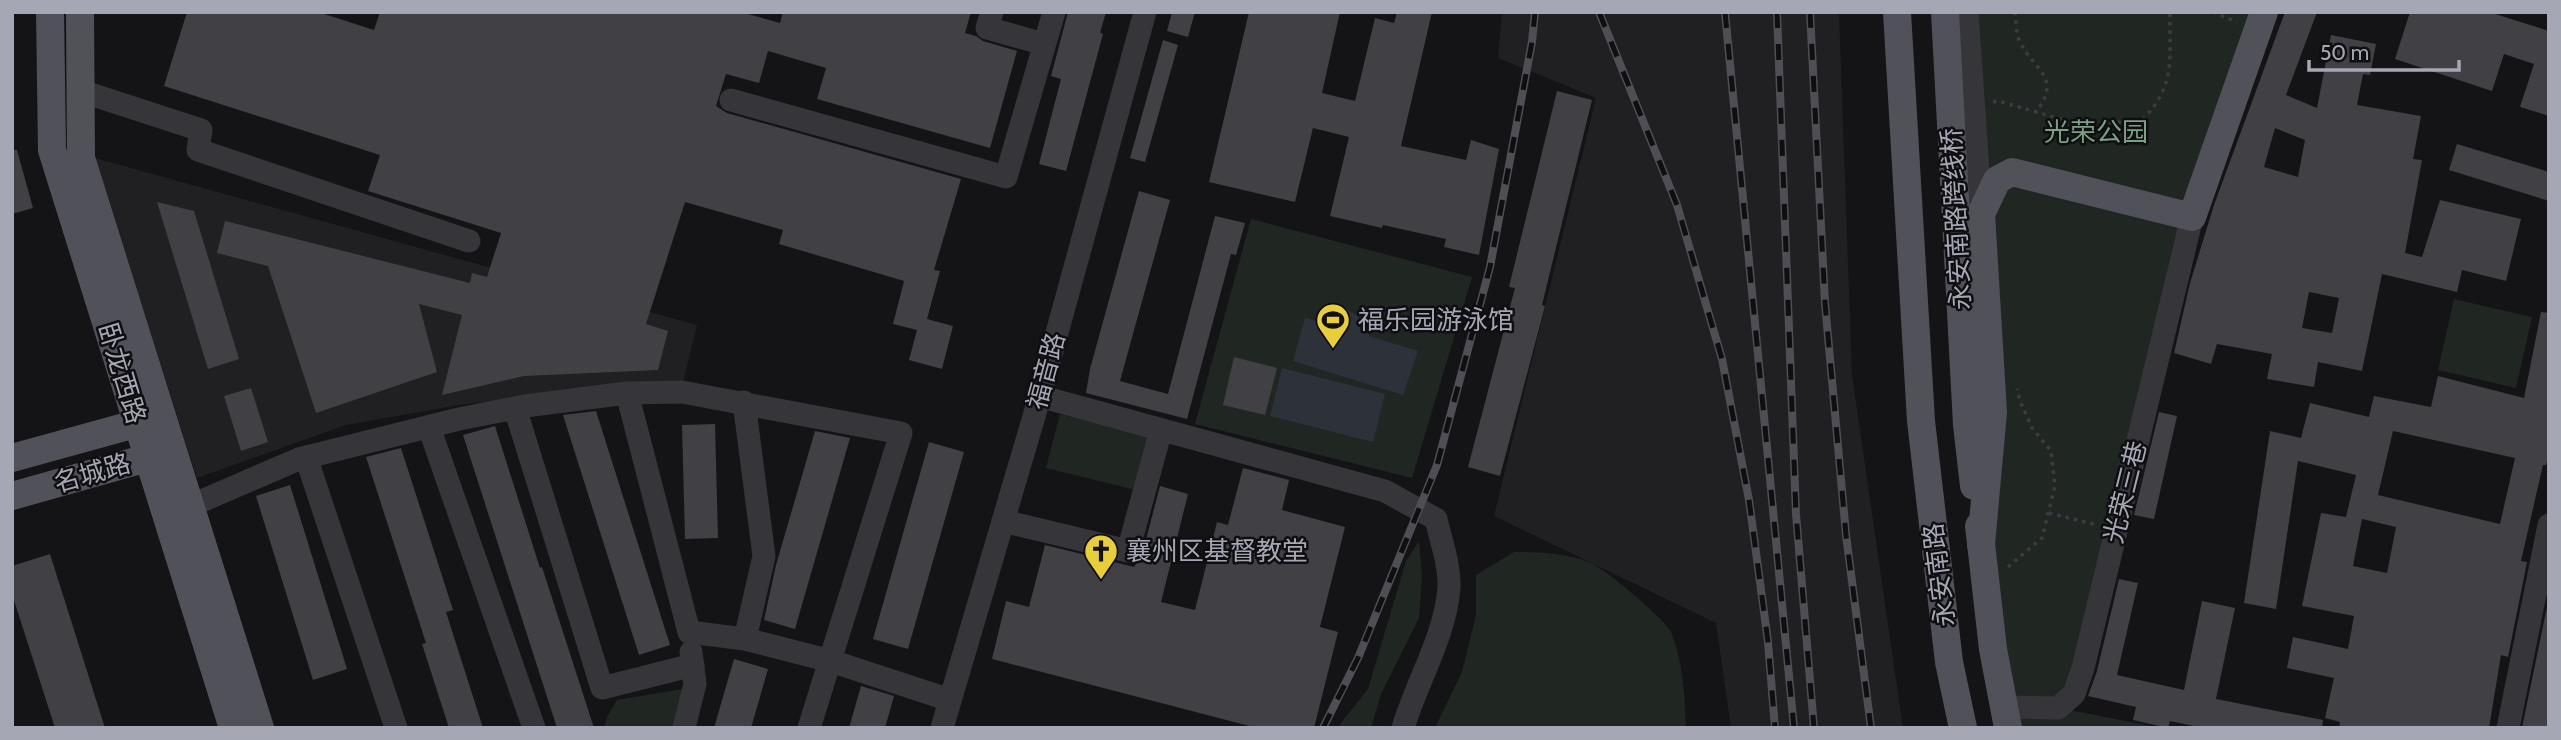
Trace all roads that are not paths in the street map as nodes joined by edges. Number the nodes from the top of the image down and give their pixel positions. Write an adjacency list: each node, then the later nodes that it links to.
1 (50, 12): 20 (main road, 卧龙西路)
2 (80, 12): 11 (main road, 卧龙西路)
3 (1054, 12): 10 (street)
4 (1145, 12): 17 (street, 福音路)
5 (1897, 12): 21 (main road, 永安南路跨线桥)
6 (1945, 12): 22 (main road, 永安南路跨线桥)
7 (1966, 12): 13 (street)
8 (2264, 12): 14 (main road)
9 (989, 20): 10 (street)
10 (1044, 44): 12 (street)
11 (81, 91): 15 (street); 20 (main road, 卧龙西路)
12 (731, 100)
13 (1982, 214): 14 (main road); 32 (main road)
14 (2192, 217): 38 (street, 光荣三巷)
15 (470, 241)
16 (628, 393): 18 (street); 19 (street); 33 (street)
17 (1039, 396): 24 (street); 30 (street, 福音路)
18 (744, 402): 34 (street); 35 (street)
19 (515, 408): 23 (street); 36 (street)
20 (150, 420): 25 (main road, 卧龙西路); 27 (main road, 名城路)
21 (1921, 422): 47 (main road, 永安南路)
22 (1967, 425): 32 (main road, 永安南路)
23 (429, 427): 26 (street); 42 (street)
24 (1161, 430): 30 (street); 46 (street)
25 (160, 454): 28 (main road, 名城路); 29 (main road, 卧龙西路)
26 (306, 457): 29 (street); 41 (street)
27 (12, 458)
28 (12, 496)
29 (178, 511): 39 (main road, 卧龙西路); 40 (main road, 卧龙西路)
30 (1003, 521): 37 (street, 福音路)
31 (2549, 525): 48 (street)
32 (1981, 544): 38 (main road, 永安南路)
33 (689, 632): 34 (street); 36 (street)
34 (745, 639): 35 (street)
35 (831, 661): 37 (street); 44 (street)
36 (692, 665): 43 (street)
37 (950, 700): 45 (street, 福音路)
38 (2006, 717)
39 (233, 728)
40 (260, 728)
41 (396, 728)
42 (534, 728)
43 (684, 728)
44 (810, 728)
45 (942, 728)
46 (1403, 728)
47 (1963, 728)
48 (2508, 728)

